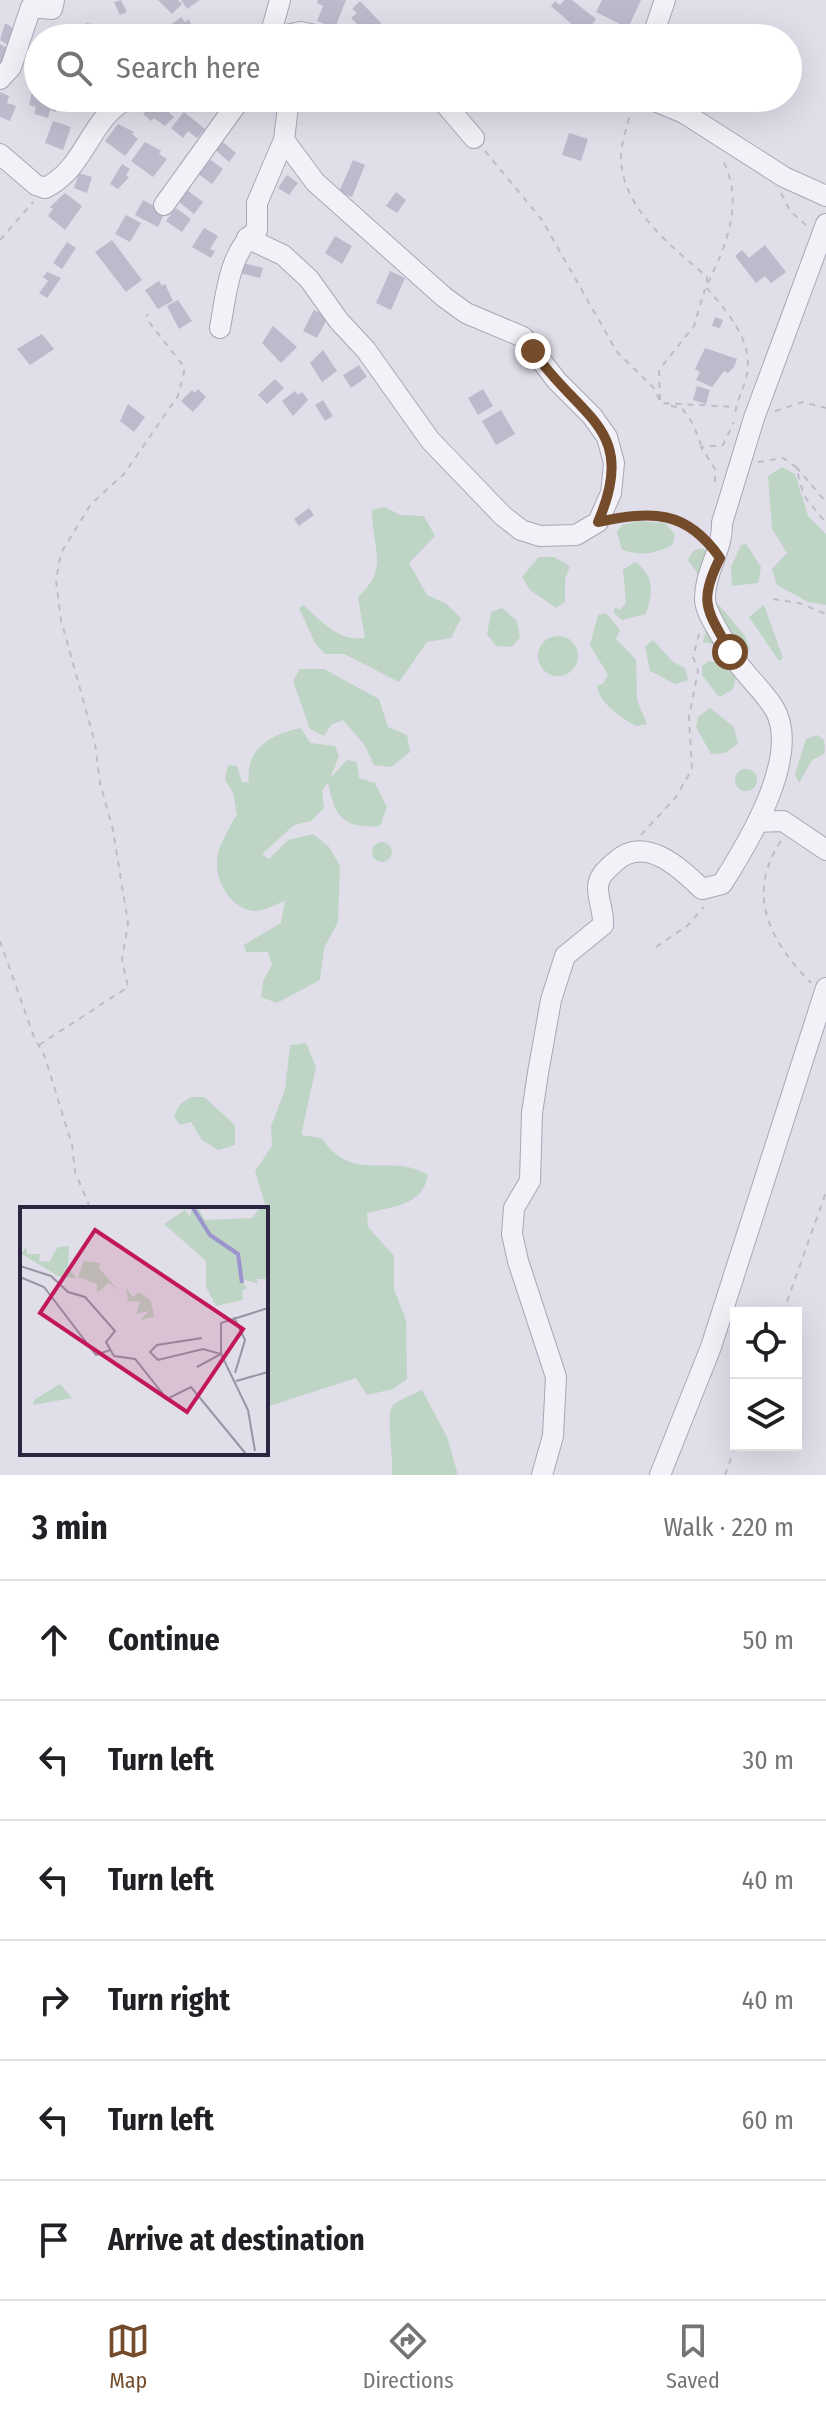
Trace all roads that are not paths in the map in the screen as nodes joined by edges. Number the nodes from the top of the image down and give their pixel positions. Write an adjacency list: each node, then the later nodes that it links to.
1 (54, 0): 4 (street)
2 (280, 0): 5 (street)
3 (665, 0): 6 (street)
4 (25, 24)
5 (273, 24)
6 (657, 24)
7 (24, 28): 8 (street)
8 (0, 79)
9 (112, 112): 16 (street)
10 (231, 112): 18 (street)
11 (287, 112): 15 (street)
12 (452, 112): 14 (street)
13 (682, 112): 17 (street)
14 (474, 138)
15 (284, 140): 20 (street); 20 (street)
16 (0, 154)
17 (826, 196)
18 (164, 205)
19 (817, 226): 22 (street)
20 (247, 238): 21 (street)
21 (220, 328)
22 (758, 822): 23 (street); 25 (street)
23 (826, 850)
24 (825, 992): 26 (street)
25 (542, 1475)
26 (660, 1475)

